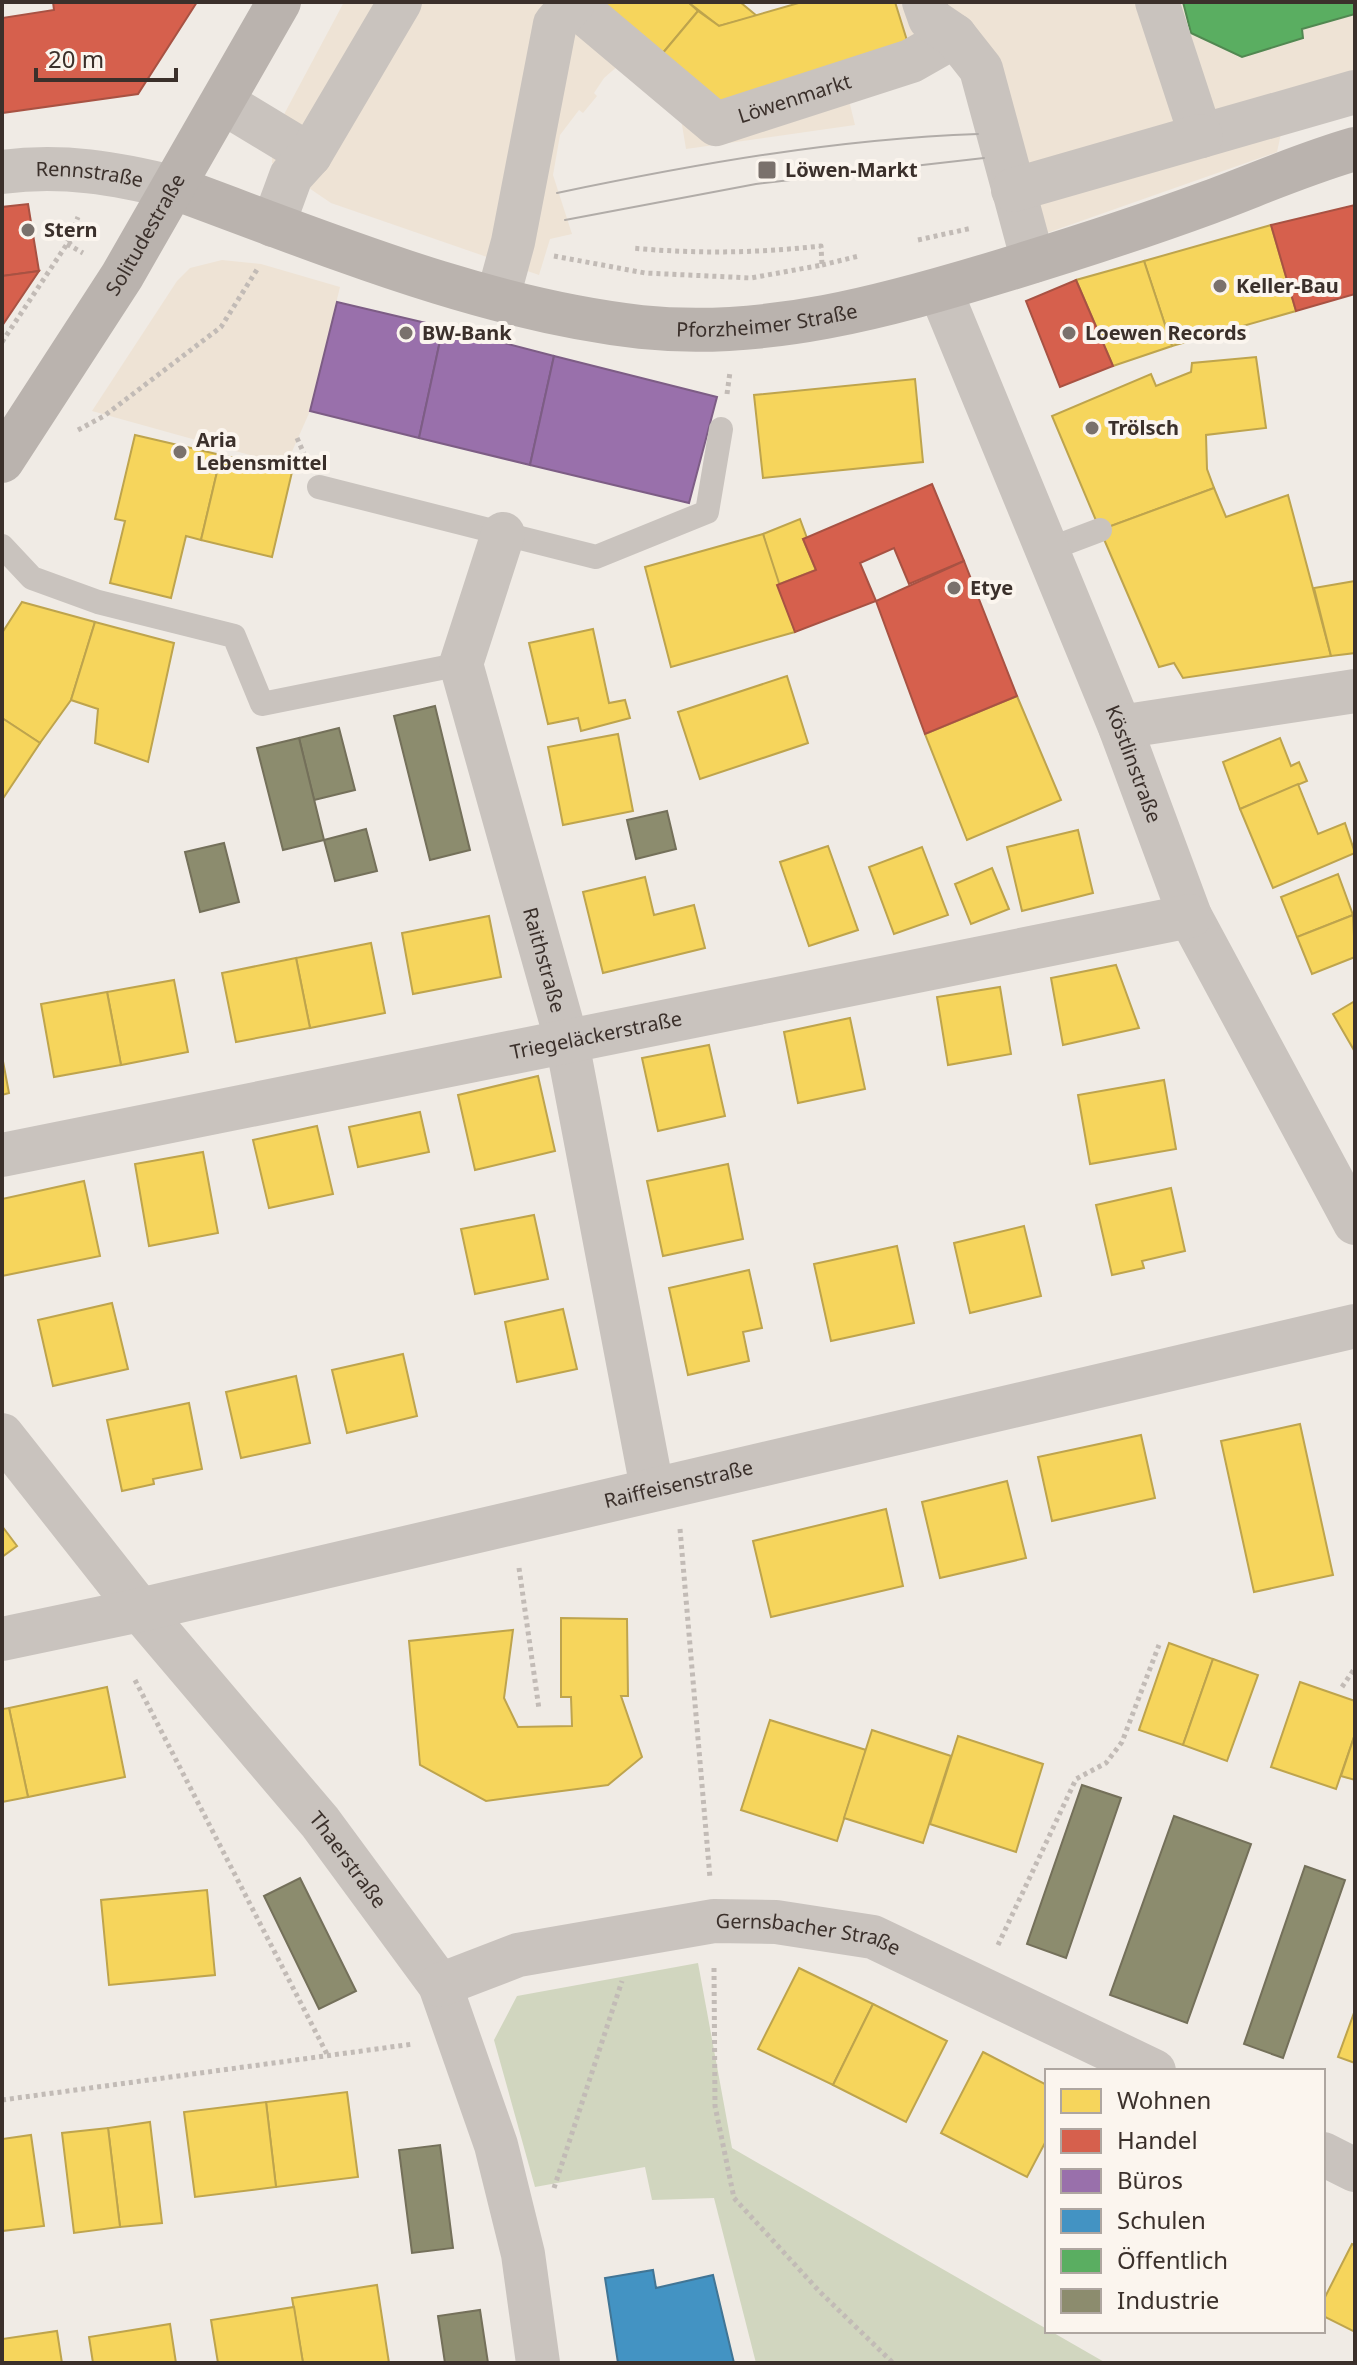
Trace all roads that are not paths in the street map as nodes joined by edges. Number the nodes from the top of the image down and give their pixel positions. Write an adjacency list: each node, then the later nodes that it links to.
1 (279, 2): 9 (main road, Solitudestraße)
2 (400, 2): 12 (street)
3 (924, 2): 6 (street)
4 (1157, 2): 10 (street)
5 (566, 10): 6 (street, Löwenmarkt); 7 (street); 19 (street)
6 (966, 59): 15 (street)
7 (611, 71)
8 (1355, 92): 10 (street)
9 (224, 103): 12 (street); 14 (main road, Solitudestraße)
10 (1201, 136): 15 (street)
11 (1355, 149): 17 (main road, Pforzheimer Straße)
12 (310, 155): 16 (street)
13 (2, 172): 14 (street, Rennstraße)
14 (175, 188): 16 (main road, Pforzheimer Straße); 21 (main road, Solitudestraße)
15 (1013, 209): 17 (street)
16 (273, 225): 19 (main road, Pforzheimer Straße)
17 (1033, 261): 18 (main road, Pforzheimer Straße)
18 (940, 290): 19 (main road, Pforzheimer Straße); 26 (street, Köstlinstraße)
19 (498, 297)
20 (721, 429): 24 (lane)
21 (2, 461)
22 (319, 487): 24 (lane)
23 (1100, 530): 26 (lane)
24 (503, 534): 27 (street)
25 (2, 546): 27 (lane)
26 (1047, 550): 29 (street, Köstlinstraße)
27 (461, 664): 31 (street, Raithstraße)
28 (1355, 691): 29 (street)
29 (1120, 727): 30 (street, Köstlinstraße)
30 (1190, 916): 31 (street, Triegeläckerstraße); 33 (street, Köstlinstraße)
31 (567, 1042): 32 (street, Triegeläckerstraße); 36 (street, Raithstraße)
32 (2, 1155)
33 (1355, 1223)
34 (1355, 1326): 36 (street, Raiffeisenstraße)
35 (2, 1435): 37 (street, Thaerstraße)
36 (652, 1488): 37 (street, Raiffeisenstraße)
37 (122, 1614): 38 (street, Raiffeisenstraße); 39 (street, Thaerstraße)
38 (2, 1639)
39 (440, 1985): 40 (street, Gernsbacher Straße); 43 (street, Thaerstraße)
40 (1150, 2069)
41 (1325, 2155): 42 (street)
42 (1355, 2170)
43 (538, 2363)

